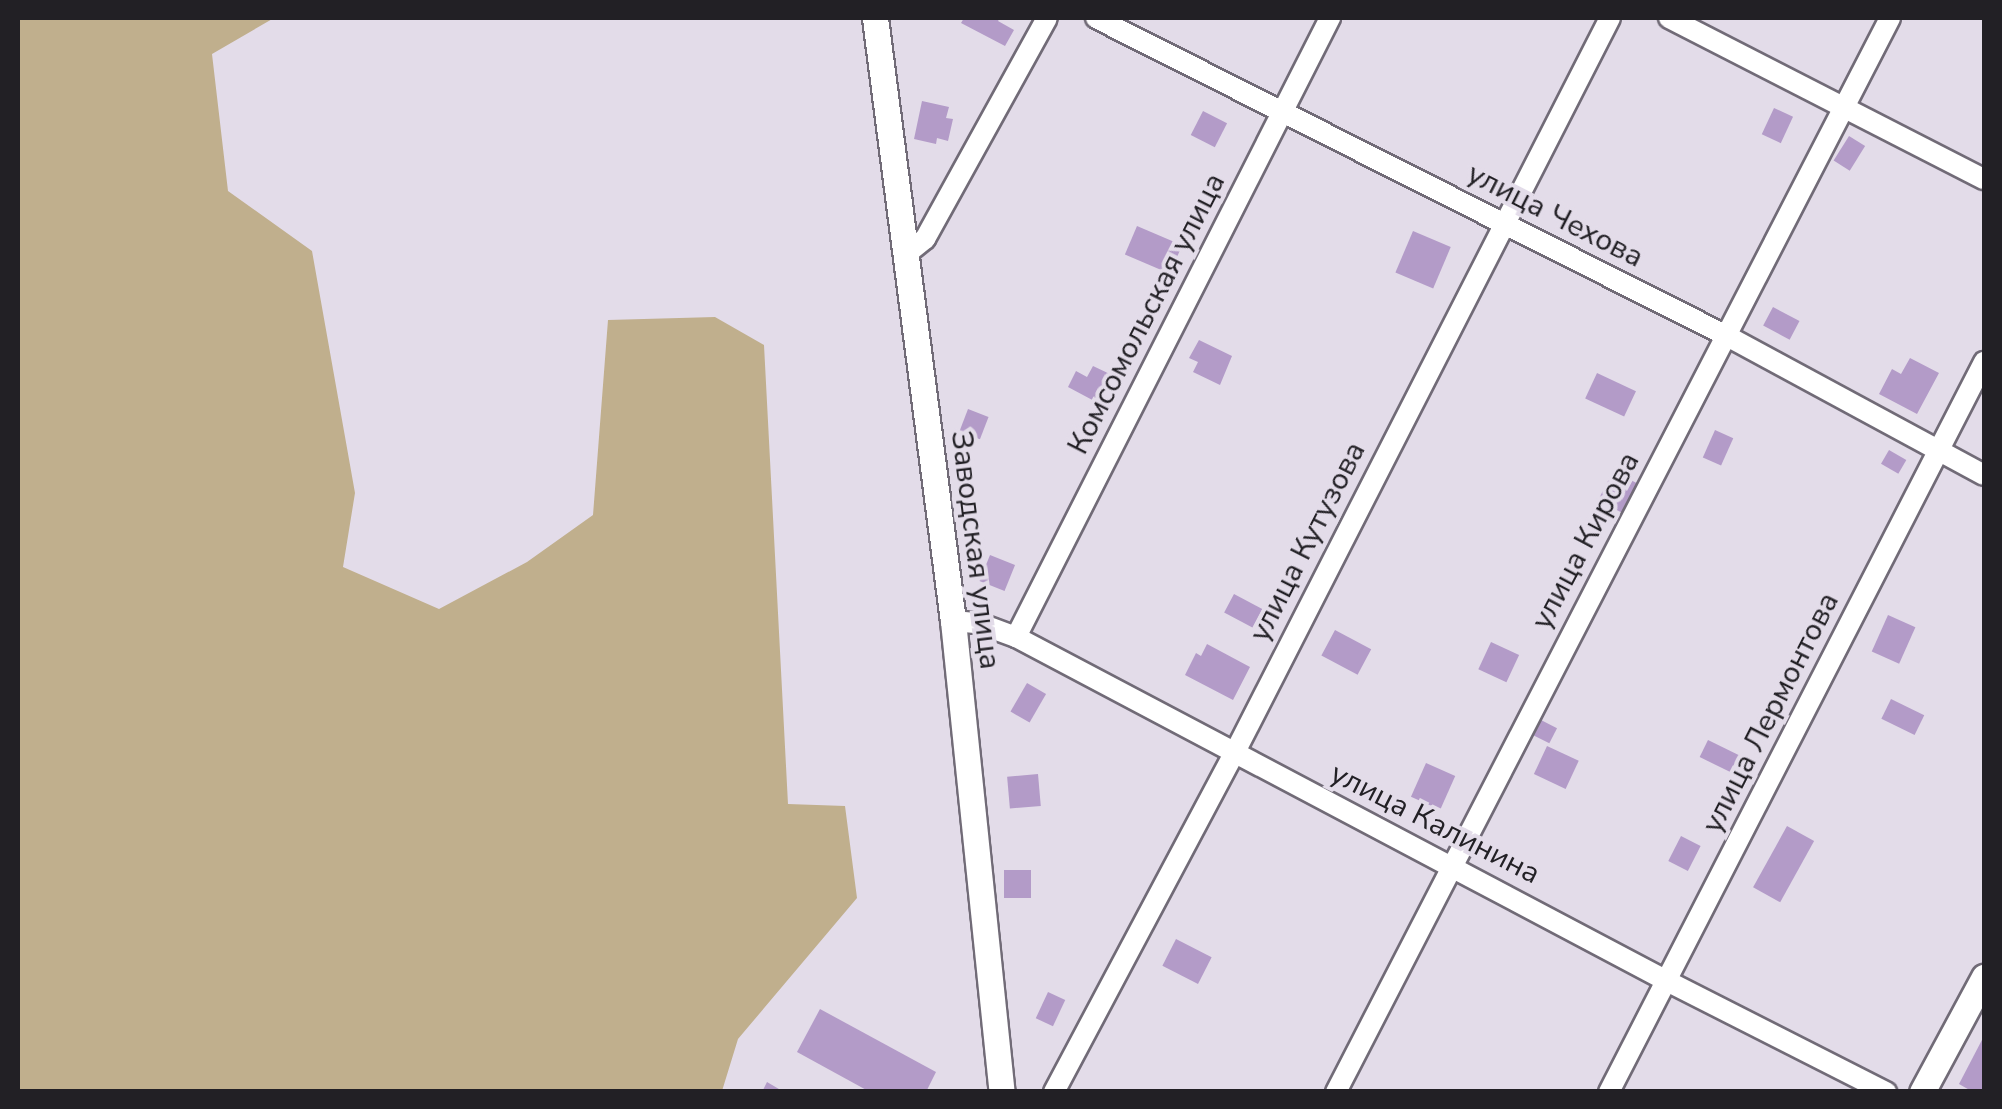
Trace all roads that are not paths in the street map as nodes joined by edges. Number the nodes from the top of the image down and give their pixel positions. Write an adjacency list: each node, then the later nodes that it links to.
1 (874, 18): 12 (street, Заводская улица)
2 (1047, 18): 12 (street)
3 (1096, 18): 9 (street, улица Чехова)
4 (1330, 18): 9 (street, Комсомольская улица)
5 (1610, 18): 11 (street, улица Кутузова)
6 (1669, 18): 8 (street)
7 (1890, 18): 8 (street, улица Кирова)
8 (1845, 107): 10 (street); 13 (street, улица Кирова)
9 (1285, 110): 11 (street, улица Чехова); 18 (street, Комсомольская улица)
10 (1984, 179)
11 (1504, 225): 13 (street, улица Чехова); 19 (street, улица Кутузова)
12 (905, 256): 17 (street, Заводская улица)
13 (1727, 336): 15 (street, улица Чехова); 20 (street, улица Кирова)
14 (1984, 362): 15 (street, улица Лермонтова)
15 (1938, 453): 16 (street, улица Чехова); 22 (street, улица Лермонтова)
16 (1984, 475)
17 (953, 621): 18 (street, улица Калинина); 23 (street, Заводская улица)
18 (1016, 636): 19 (street, улица Калинина)
19 (1234, 754): 20 (street, улица Калинина); 24 (street, улица Кутузова)
20 (1450, 864): 22 (street, улица Калинина); 25 (street, улица Кирова)
21 (1984, 976): 28 (street)
22 (1667, 981): 26 (street, улица Лермонтова); 27 (street, улица Калинина)
23 (1002, 1092)
24 (1054, 1092)
25 (1336, 1092)
26 (1609, 1092)
27 (1886, 1092)
28 (1922, 1092)

